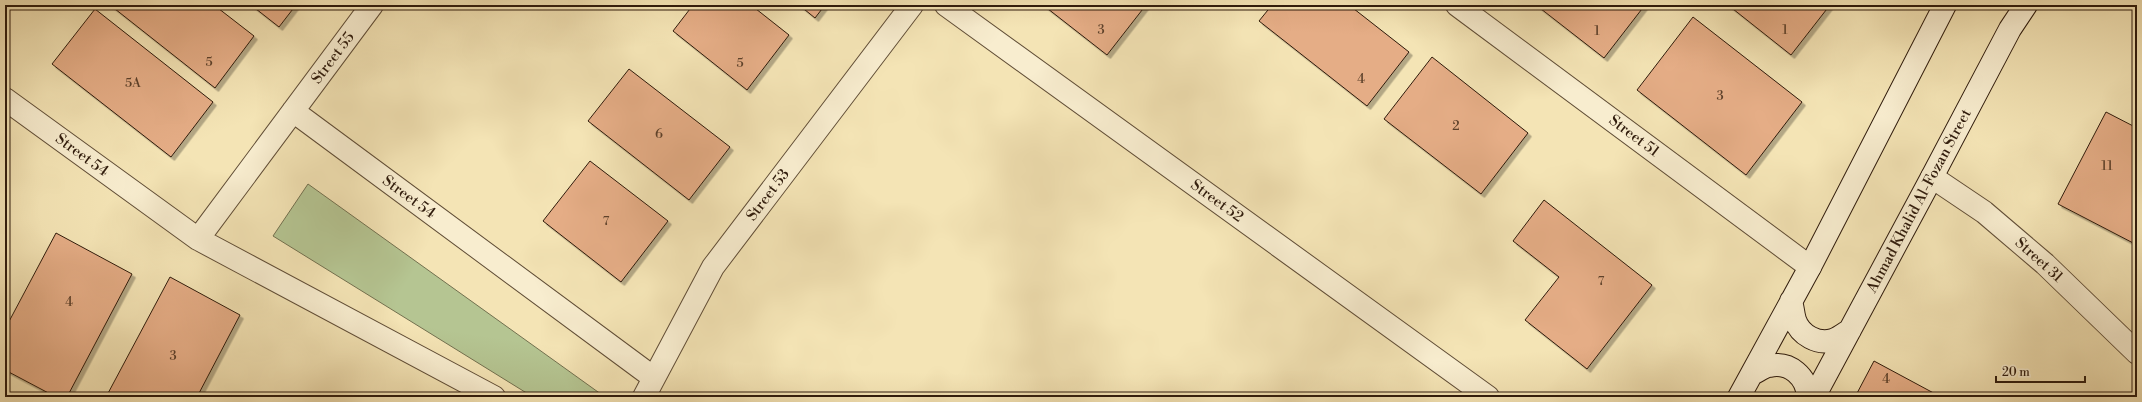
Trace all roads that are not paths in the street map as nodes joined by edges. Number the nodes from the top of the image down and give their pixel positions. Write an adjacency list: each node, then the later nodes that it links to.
1 (372, 5): 10 (street, Street 55)
2 (912, 5): 18 (street, Street 53)
3 (946, 5): 21 (street, Street 52)
4 (1457, 5): 13 (street, Street 51)
5 (1945, 5): 13 (street)
6 (2009, 5): 8 (street)
7 (2026, 5): 8 (street, Ahmad Khalid Al-Fozan Street)
8 (2010, 29): 11 (street, Ahmad Khalid Al-Fozan Street)
9 (5, 99): 12 (street, Street 54)
10 (293, 111): 12 (street); 18 (street, Street 54)
11 (1932, 177): 15 (street, Ahmad Khalid Al-Fozan Street); 16 (street, Street 31)
12 (198, 239): 19 (street, Street 54)
13 (1810, 267): 14 (street)
14 (1791, 301): 15 (street); 17 (street)
15 (1850, 330): 24 (street, Ahmad Khalid Al-Fozan Street)
16 (2137, 353)
17 (1752, 374): 22 (street); 23 (street)
18 (654, 378): 20 (street, Street 53)
19 (494, 397)
20 (644, 397)
21 (1488, 397)
22 (1739, 397)
23 (1808, 397)
24 (1814, 397)

